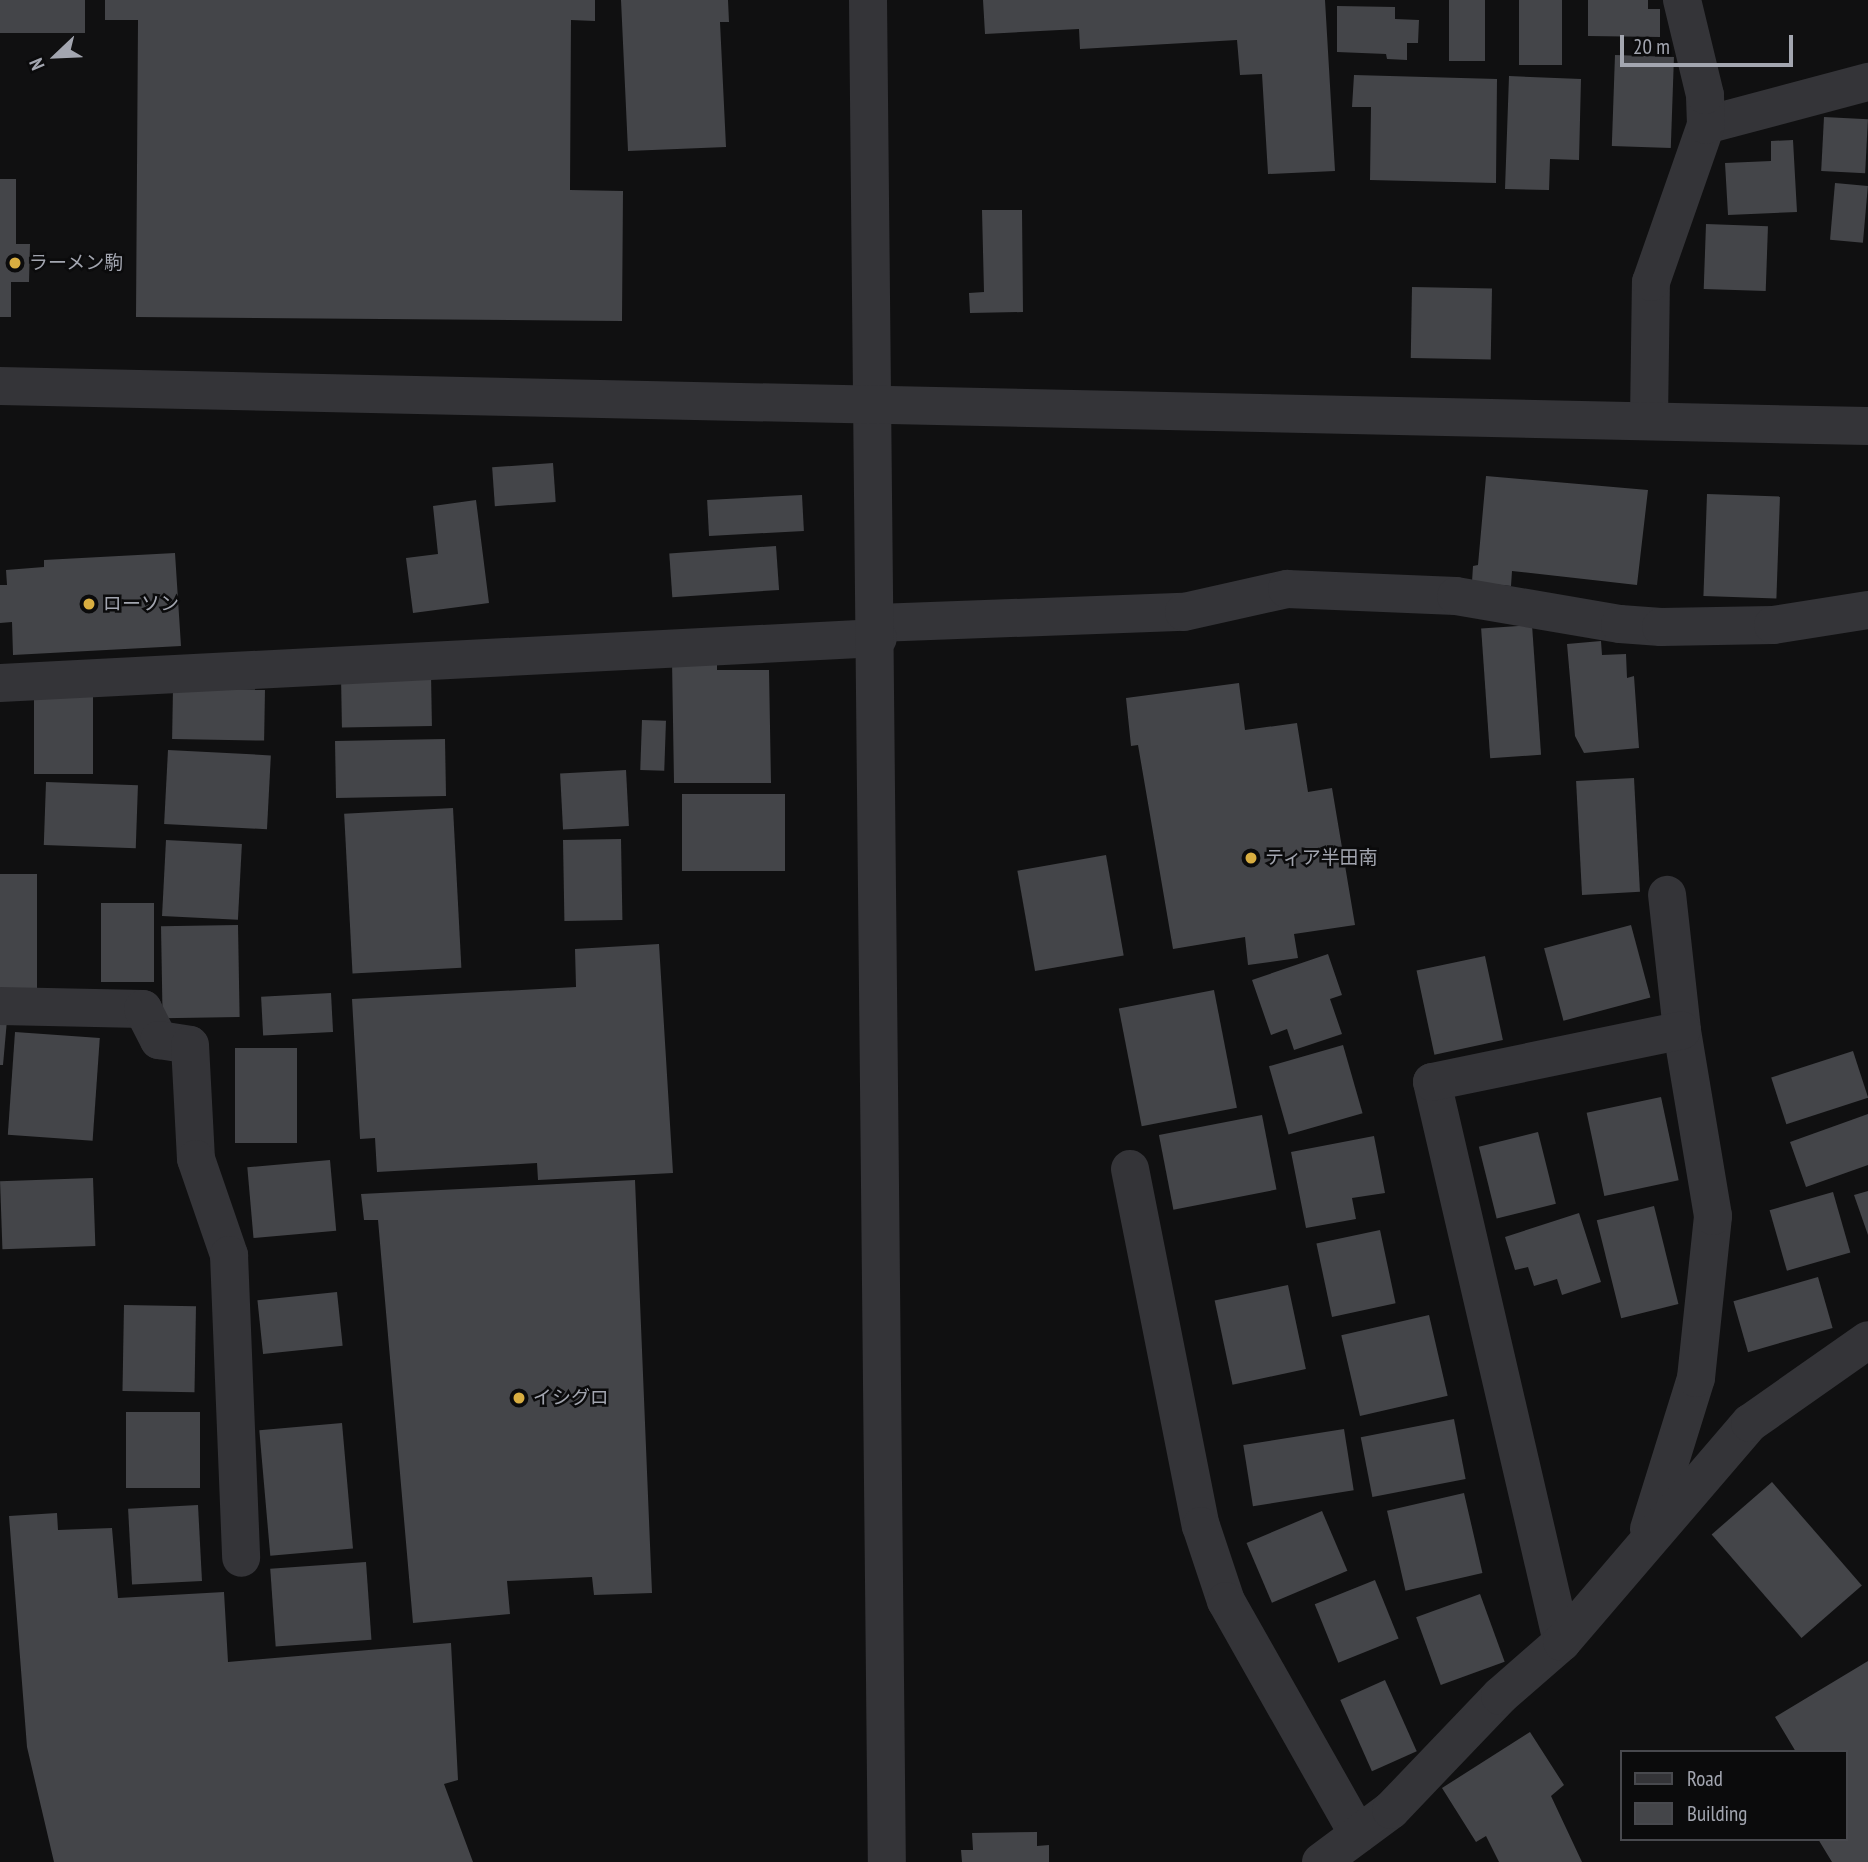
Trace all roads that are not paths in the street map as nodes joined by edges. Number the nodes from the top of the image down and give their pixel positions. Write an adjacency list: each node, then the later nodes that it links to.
1 (868, 0): 6 (street)
2 (1682, 0): 4 (street)
3 (1868, 82): 4 (street)
4 (1706, 125): 7 (street)
5 (0, 386): 6 (street)
6 (874, 405): 7 (street); 10 (street)
7 (1649, 420): 8 (street)
8 (1868, 426)
9 (1868, 610): 10 (street)
10 (877, 631): 11 (street); 21 (street)
11 (0, 683)
12 (1667, 895): 14 (street)
13 (0, 1006): 18 (street)
14 (1682, 1030): 17 (street); 19 (street)
15 (1130, 1169): 20 (street)
16 (1868, 1340): 17 (street)
17 (1644, 1545): 19 (street)
18 (242, 1558)
19 (1562, 1642): 20 (street)
20 (1358, 1834): 22 (street)
21 (887, 1862)
22 (1321, 1862)

